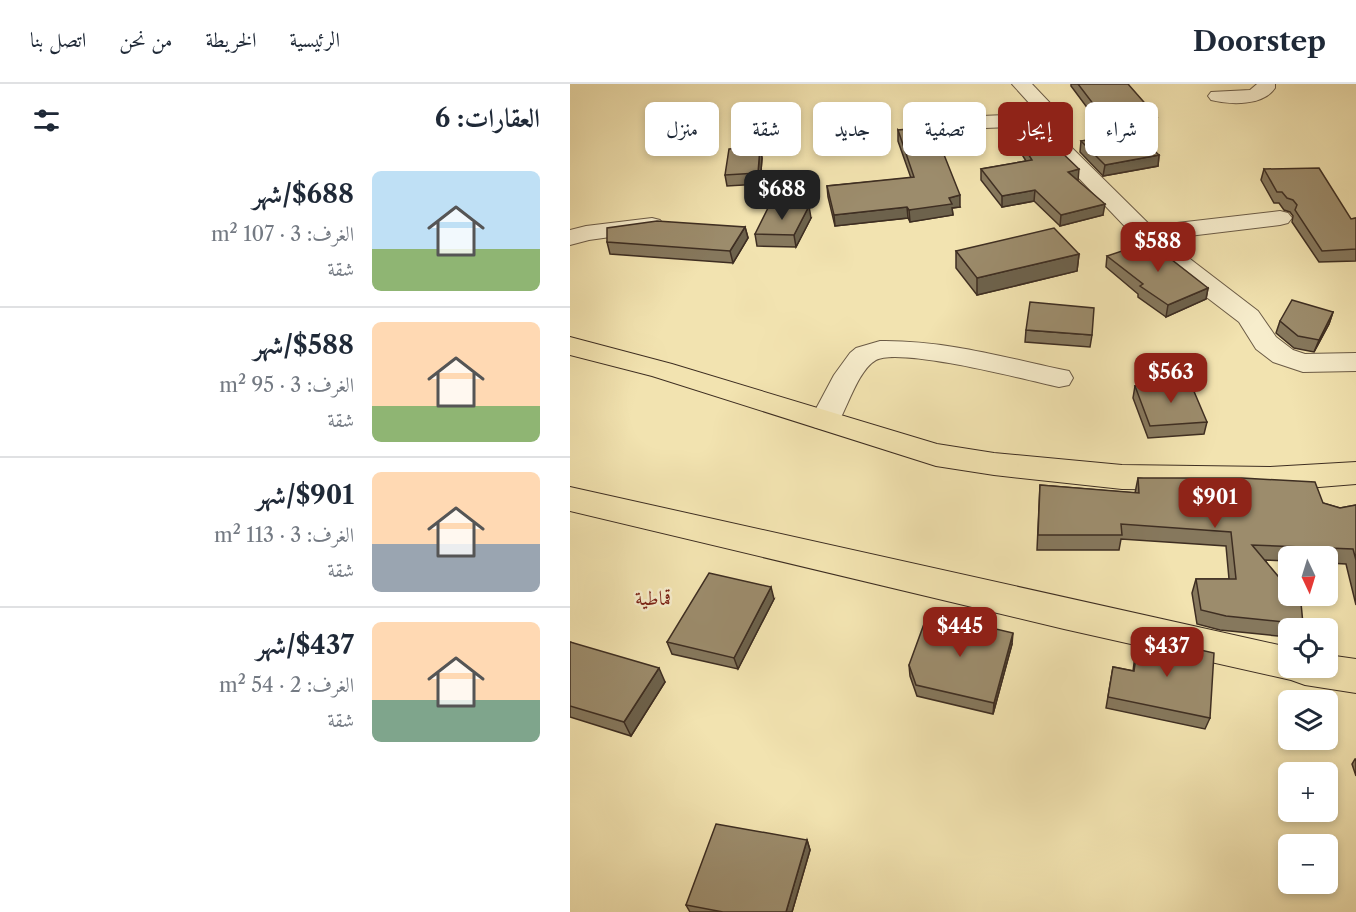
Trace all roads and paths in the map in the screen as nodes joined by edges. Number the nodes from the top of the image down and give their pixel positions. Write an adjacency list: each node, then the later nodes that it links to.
1 (1022, 84): 4 (street)
2 (1266, 84): 3 (street)
3 (1218, 96)
4 (1039, 102)
5 (1069, 156): 8 (street)
6 (1280, 218): 8 (street)
7 (663, 224): 9 (street)
8 (1146, 234): 11 (street)
9 (570, 238)
10 (570, 346): 13 (main road)
11 (1356, 362)
12 (1059, 378): 13 (street)
13 (825, 420): 14 (main road)
14 (1356, 473)
15 (570, 499): 16 (main road)
16 (1278, 662)
17 (1338, 673): 18 (main road)
18 (1356, 676)

